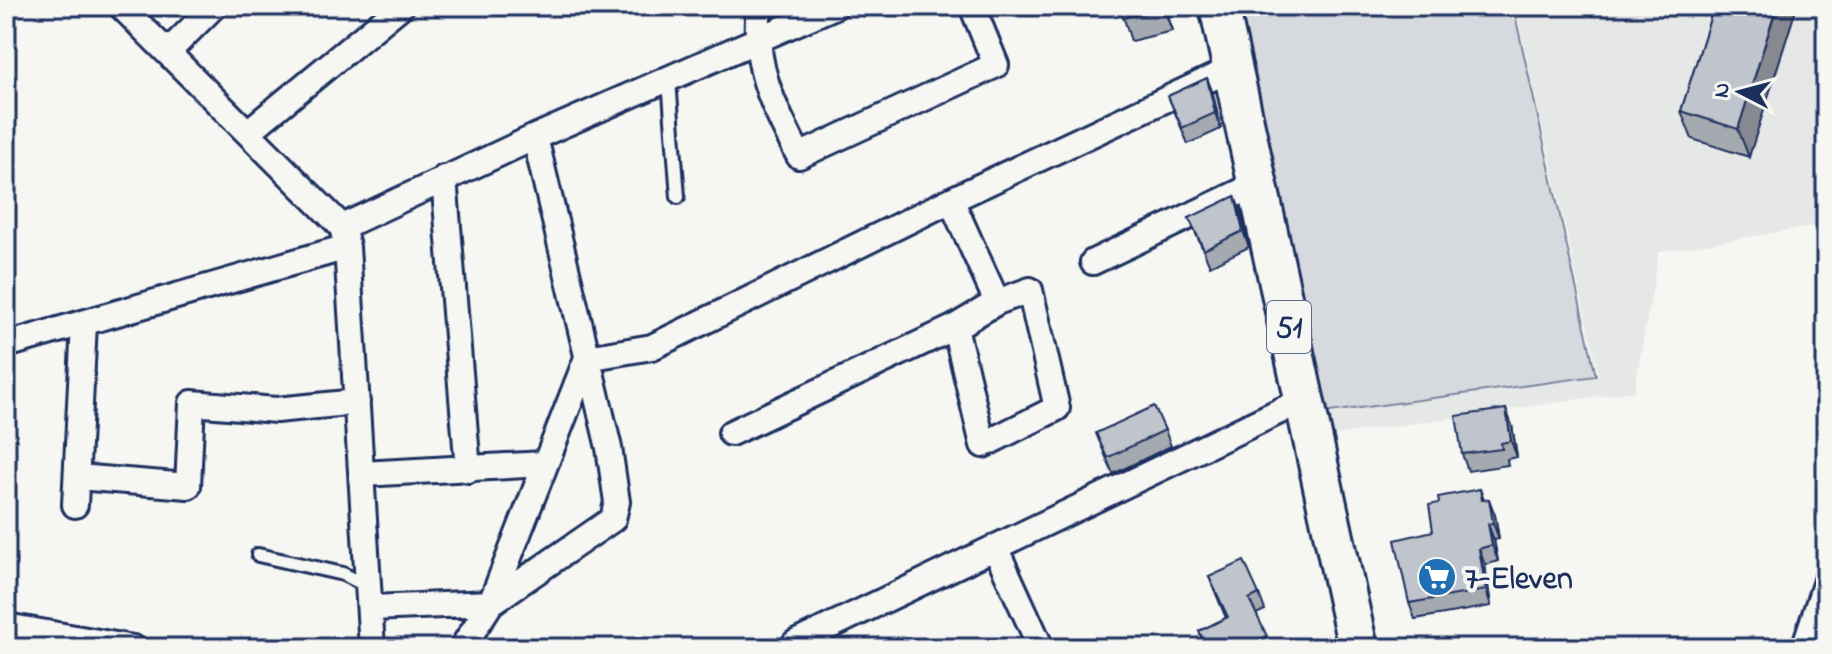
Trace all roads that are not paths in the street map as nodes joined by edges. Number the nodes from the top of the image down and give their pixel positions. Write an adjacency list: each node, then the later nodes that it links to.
1 (121, 6): 9 (street)
2 (214, 6): 9 (street)
3 (401, 6): 12 (street)
4 (759, 6): 8 (street)
5 (835, 6): 8 (street)
6 (972, 6): 8 (street)
7 (1219, 6): 10 (main road, 51)
8 (755, 39): 11 (street)
9 (169, 51): 12 (street)
10 (1233, 68): 15 (main road, 51); 17 (street)
11 (669, 80): 13 (street); 16 (lane)
12 (248, 132): 18 (street)
13 (535, 137): 14 (street); 24 (street)
14 (444, 178): 18 (street); 29 (street)
15 (1257, 184): 19 (street); 25 (main road, 51)
16 (678, 197)
17 (951, 200): 20 (street); 24 (street)
18 (344, 237): 21 (street); 26 (street)
19 (1093, 262)
20 (997, 302): 22 (street); 22 (street)
21 (84, 323): 23 (street); 31 (street)
22 (955, 327): 27 (street)
23 (6, 345)
24 (587, 358): 28 (street); 37 (street)
25 (1305, 399): 33 (street); 44 (main road, 51)
26 (357, 402): 30 (street); 31 (street)
27 (731, 433)
28 (544, 464): 29 (street); 37 (street)
29 (468, 470): 30 (street)
30 (362, 474): 36 (street)
31 (77, 477): 32 (street)
32 (75, 505)
33 (995, 547): 42 (street); 43 (street)
34 (258, 555): 36 (lane)
35 (1826, 581): 45 (street)
36 (370, 598): 37 (street); 40 (street)
37 (491, 603): 41 (street)
38 (6, 626): 39 (street)
39 (127, 647)
40 (372, 648)
41 (462, 648)
42 (796, 648)
43 (1041, 648)
44 (1358, 648)
45 (1804, 648)

